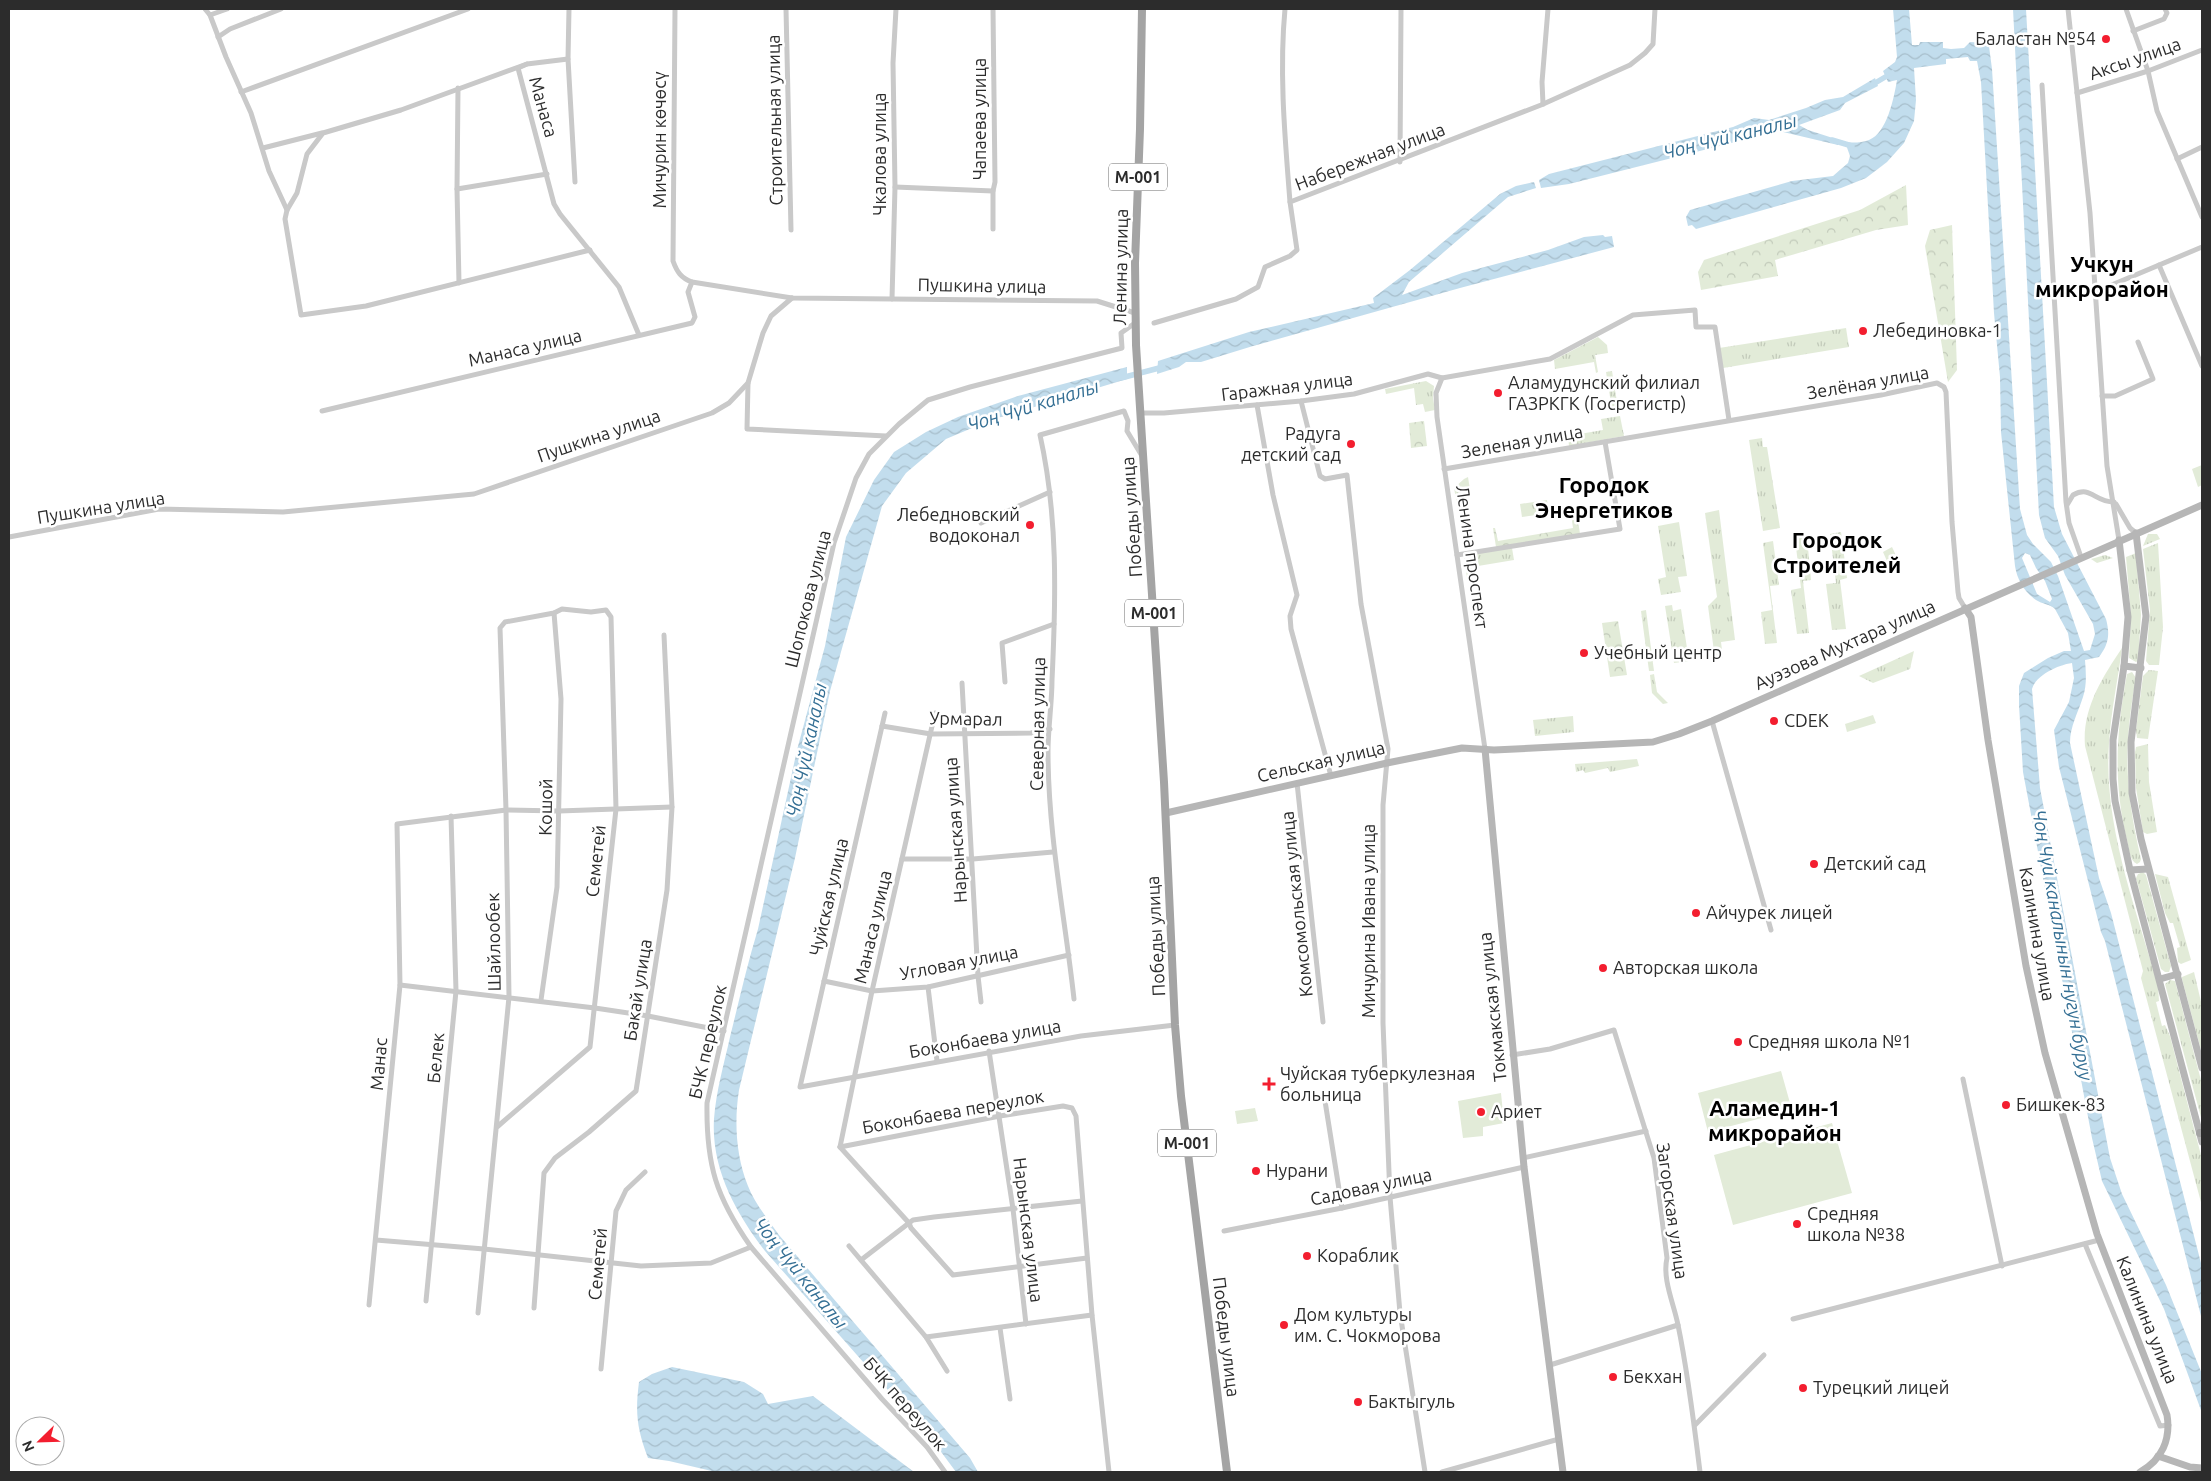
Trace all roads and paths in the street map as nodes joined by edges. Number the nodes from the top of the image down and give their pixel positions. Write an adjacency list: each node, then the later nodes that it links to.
1 (205, 9): 18 (street)
2 (227, 9): 18 (street)
3 (281, 9): 20 (street)
4 (468, 9): 27 (street)
5 (568, 9): 22 (street)
6 (675, 9): 48 (street, Мичурин көчөсү)
7 (786, 9): 44 (street, Строительная улица)
8 (896, 9): 37 (street, Чкалова улица)
9 (993, 9): 39 (street, Чапаева улица)
10 (1142, 9): 53 (main road, Ленина улица / М-001)
11 (1285, 9): 40 (street)
12 (1401, 9): 34 (street)
13 (1548, 9): 29 (street)
14 (1655, 9): 29 (street, Набережная улица)
15 (2068, 9): 28 (street)
16 (2126, 9): 19 (street)
17 (2165, 9): 19 (street)
18 (210, 15): 20 (street)
19 (2134, 30): 24 (street)
20 (218, 38): 27 (street)
21 (2202, 50): 24 (street, Аксы улица)
22 (568, 58): 23 (street, Манаса); 36 (street)
23 (518, 68): 26 (street, Манаса); 35 (street, Манаса)
24 (2148, 71): 28 (street, Аксы улица); 33 (street)
25 (2042, 85): 75 (street)
26 (458, 88): 30 (street, Манаса); 38 (street)
27 (240, 92): 32 (street)
28 (2078, 93): 50 (street)
29 (1543, 104): 34 (street, Набережная улица)
30 (323, 133): 32 (street, Манаса); 41 (street)
31 (2202, 147): 33 (street)
32 (263, 148): 41 (street)
33 (2177, 159): 42 (street)
34 (1400, 162): 40 (street, Набережная улица)
35 (547, 174): 38 (street); 46 (street, Манаса)
36 (575, 182)
37 (895, 187): 39 (street, Чапаева улица); 52 (street, Чкалова улица)
38 (457, 189): 49 (street)
39 (993, 191): 43 (street)
40 (1290, 202): 55 (street, Набережная улица)
41 (287, 210): 49 (street)
42 (2202, 217)
43 (993, 229)
44 (791, 230)
45 (2202, 246): 47 (street)
46 (590, 250): 49 (street); 56 (street, Манаса)
47 (2159, 265): 50 (street); 58 (street)
48 (692, 282): 51 (street); 56 (street, Манаса улица)
49 (459, 283)
50 (2095, 292): 61 (street)
51 (792, 298): 52 (street, Пушкина улица); 60 (street, Пушкина улица)
52 (892, 299): 53 (street, Пушкина улица)
53 (1135, 313): 54 (main road, Ленина улица / М-001)
54 (1135, 323): 62 (main road, Ленина улица / М-001); 68 (street, Шопокова улица)
55 (1154, 323)
56 (639, 335): 65 (street, Манаса улица)
57 (2138, 342): 61 (street)
58 (2202, 366)
59 (1442, 378): 63 (street, Гаражная улица); 67 (street); 71 (street, Ленина проспект)
60 (748, 383): 68 (street); 78 (street, Пушкина улица)
61 (2102, 396): 73 (street)
62 (1139, 397): 66 (main road, Победы улица / М-001)
63 (1301, 401): 64 (street, Гаражная улица); 98 (street, Мичурина Ивана улица)
64 (1257, 405): 66 (street, Гаражная улица); 99 (street)
65 (322, 411)
66 (1140, 413): 70 (main road, Победы улица / М-001)
67 (1729, 420): 69 (street, Зелёная улица); 82 (street, Зелёная улица)
68 (886, 436): 100 (street, Шопокова улица)
69 (1606, 442): 71 (street, Зеленая улица); 80 (street)
70 (1143, 458): 72 (street, Северная улица); 106 (main road, Победы улица / М-001)
71 (1444, 469): 80 (street, Ленина проспект)
72 (1050, 492): 76 (street); 84 (street, Северная улица)
73 (2114, 502): 75 (street); 77 (street); 79 (street)
74 (2202, 505): 77 (main road, Ауэзова Мухтара улица)
75 (2067, 506): 81 (street)
76 (981, 523)
77 (2136, 533): 79 (main road, Ауэзова Мухтара улица); 87 (main road)
78 (9, 537)
79 (2119, 540): 81 (main road, Ауэзова Мухтара улица); 86 (main road)
80 (1457, 555): 97 (street, Ленина проспект)
81 (2080, 557): 82 (main road, Ауэзова Мухтара улица)
82 (1965, 608): 92 (main road, Ауэзова Мухтара улица); 156 (main road, Калинина улица)
83 (554, 613): 103 (street, Семетей); 104 (street, Шайлообек); 105 (street, Кошой)
84 (1054, 624): 88 (street); 94 (street, Северная улица)
85 (664, 634): 102 (street, Бакай улица)
86 (2124, 666): 87 (main road); 112 (main road)
87 (2141, 668): 111 (main road)
88 (1005, 682)
89 (962, 684): 96 (street, Нарынская улица)
90 (885, 713): 93 (street, Чуйская улица)
91 (935, 713): 95 (street, Манаса улица)
92 (1712, 721): 97 (main road, Ауэзова Мухтара улица); 113 (street)
93 (882, 726): 95 (street, Урмарал); 118 (street, Чуйская улица)
94 (1050, 729): 96 (street, Урмарал); 108 (street, Северная улица)
95 (931, 734): 96 (street, Урмарал); 109 (street, Манаса улица)
96 (964, 734): 110 (street, Нарынская улица)
97 (1484, 749): 98 (main road, Сельская улица); 133 (main road, Токмакская улица)
98 (1387, 763): 99 (main road, Сельская улица); 149 (street, Мичурина Ивана улица)
99 (1331, 776): 101 (main road, Сельская улица)
100 (780, 779): 131 (street, БЧК переулок)
101 (1297, 783): 106 (main road, Сельская улица); 129 (street, Комсомольская улица)
102 (672, 808): 103 (street); 128 (street, Бакай улица)
103 (616, 809): 105 (street); 127 (street, Семетей)
104 (506, 810): 105 (street); 107 (street); 123 (street, Шайлообек)
105 (560, 811): 125 (street, Кошой)
106 (1166, 813): 130 (main road, Победы улица / М-001)
107 (451, 816): 119 (street, Манас); 121 (street, Белек)
108 (1053, 852): 110 (street); 114 (street, Северная улица)
109 (902, 859): 110 (street); 122 (street, Манаса улица)
110 (973, 859): 116 (street, Нарынская улица)
111 (2148, 869): 112 (main road); 115 (main road)
112 (2130, 870): 117 (main road)
113 (1771, 930)
114 (1069, 955): 116 (street, Угловая улица); 124 (street, Северная улица)
115 (2178, 974): 117 (main road); 135 (main road)
116 (978, 976): 120 (street, Угловая улица); 126 (street, Нарынская улица)
117 (2160, 979): 143 (main road)
118 (824, 981): 122 (street, Угловая улица); 138 (street, Чуйская улица)
119 (400, 985): 121 (street); 155 (street, Манас)
120 (928, 987): 122 (street, Угловая улица); 134 (street)
121 (456, 991): 123 (street); 157 (street, Белек)
122 (872, 991): 136 (street, Манаса улица)
123 (509, 997): 125 (street); 141 (street, Шайлообек)
124 (1074, 999)
125 (542, 1000): 127 (street)
126 (981, 1002)
127 (595, 1008): 128 (street); 141 (street, Семетей)
128 (648, 1016): 131 (street); 162 (street, Бакай улица)
129 (1323, 1022)
130 (1175, 1025): 132 (street, Боконбаева улица); 190 (main road, Победы улица / М-001)
131 (724, 1031): 161 (street, БЧК переулок)
132 (989, 1051): 134 (street, Боконбаева улица); 140 (street, Нарынская улица)
133 (1512, 1055): 142 (street, Загорская улица); 146 (main road, Токмакская улица)
134 (937, 1061): 136 (street, Боконбаева улица)
135 (2202, 1068)
136 (855, 1077): 138 (street, Боконбаева улица); 145 (street, Манаса улица)
137 (1962, 1079): 167 (street)
138 (800, 1087)
139 (1325, 1101): 151 (street)
140 (1000, 1116): 145 (street, Боконбаева переулок); 150 (street, Боконбаева переулок); 152 (street, Нарынская улица)
141 (497, 1128): 160 (street, Шайлообек)
142 (1646, 1131): 146 (street); 175 (street, Загорская улица)
143 (2201, 1133): 144 (main road)
144 (2202, 1142)
145 (840, 1146): 153 (street)
146 (1523, 1158): 147 (main road, Токмакская улица)
147 (1524, 1168): 149 (street, Садовая улица); 179 (main road, Токмакская улица)
148 (645, 1172): 165 (street, Семетей)
149 (1390, 1197): 151 (street, Садовая улица); 191 (street, Мичурина Ивана улица)
150 (1082, 1201): 152 (street); 163 (street)
151 (1342, 1208): 154 (street, Садовая улица)
152 (1013, 1209): 153 (street); 166 (street, Нарынская улица)
153 (910, 1225): 164 (street); 166 (street)
154 (1224, 1231)
155 (376, 1240): 157 (street); 169 (street, Манас)
156 (2099, 1240): 158 (street); 184 (main road, Калинина улица)
157 (432, 1244): 160 (street); 168 (street, Белек)
158 (2085, 1244): 167 (street); 184 (street)
159 (849, 1246): 164 (street)
160 (484, 1248): 162 (street); 171 (street, Шайлообек)
161 (751, 1248): 165 (street); 188 (street, БЧК переулок)
162 (538, 1256): 165 (street); 170 (street, Бакай улица)
163 (1087, 1258): 166 (street); 172 (street)
164 (861, 1260): 177 (street)
165 (612, 1264): 180 (street, Семетей)
166 (1019, 1266): 174 (street, Нарынская улица)
167 (2002, 1266): 173 (street)
168 (426, 1302)
169 (369, 1305)
170 (534, 1308)
171 (478, 1313)
172 (1092, 1315): 174 (street); 189 (street)
173 (1793, 1320)
174 (1026, 1324): 176 (street)
175 (1678, 1325): 179 (street); 183 (street, Загорская улица)
176 (1000, 1328): 177 (street); 182 (street)
177 (926, 1337): 181 (street)
178 (1764, 1355): 183 (street)
179 (1550, 1365): 185 (main road, Токмакская улица)
180 (601, 1369)
181 (947, 1371)
182 (1010, 1399)
183 (1695, 1425): 194 (street, Загорская улица)
184 (2169, 1426): 186 (main road, Калинина улица)
185 (1559, 1439): 192 (street); 193 (main road)
186 (2158, 1456): 187 (main road); 195 (main road)
187 (2202, 1468)
188 (945, 1472)
189 (1109, 1472)
190 (1227, 1472)
191 (1425, 1472)
192 (1442, 1472)
193 (1563, 1472)
194 (1700, 1472)
195 (2140, 1472)

